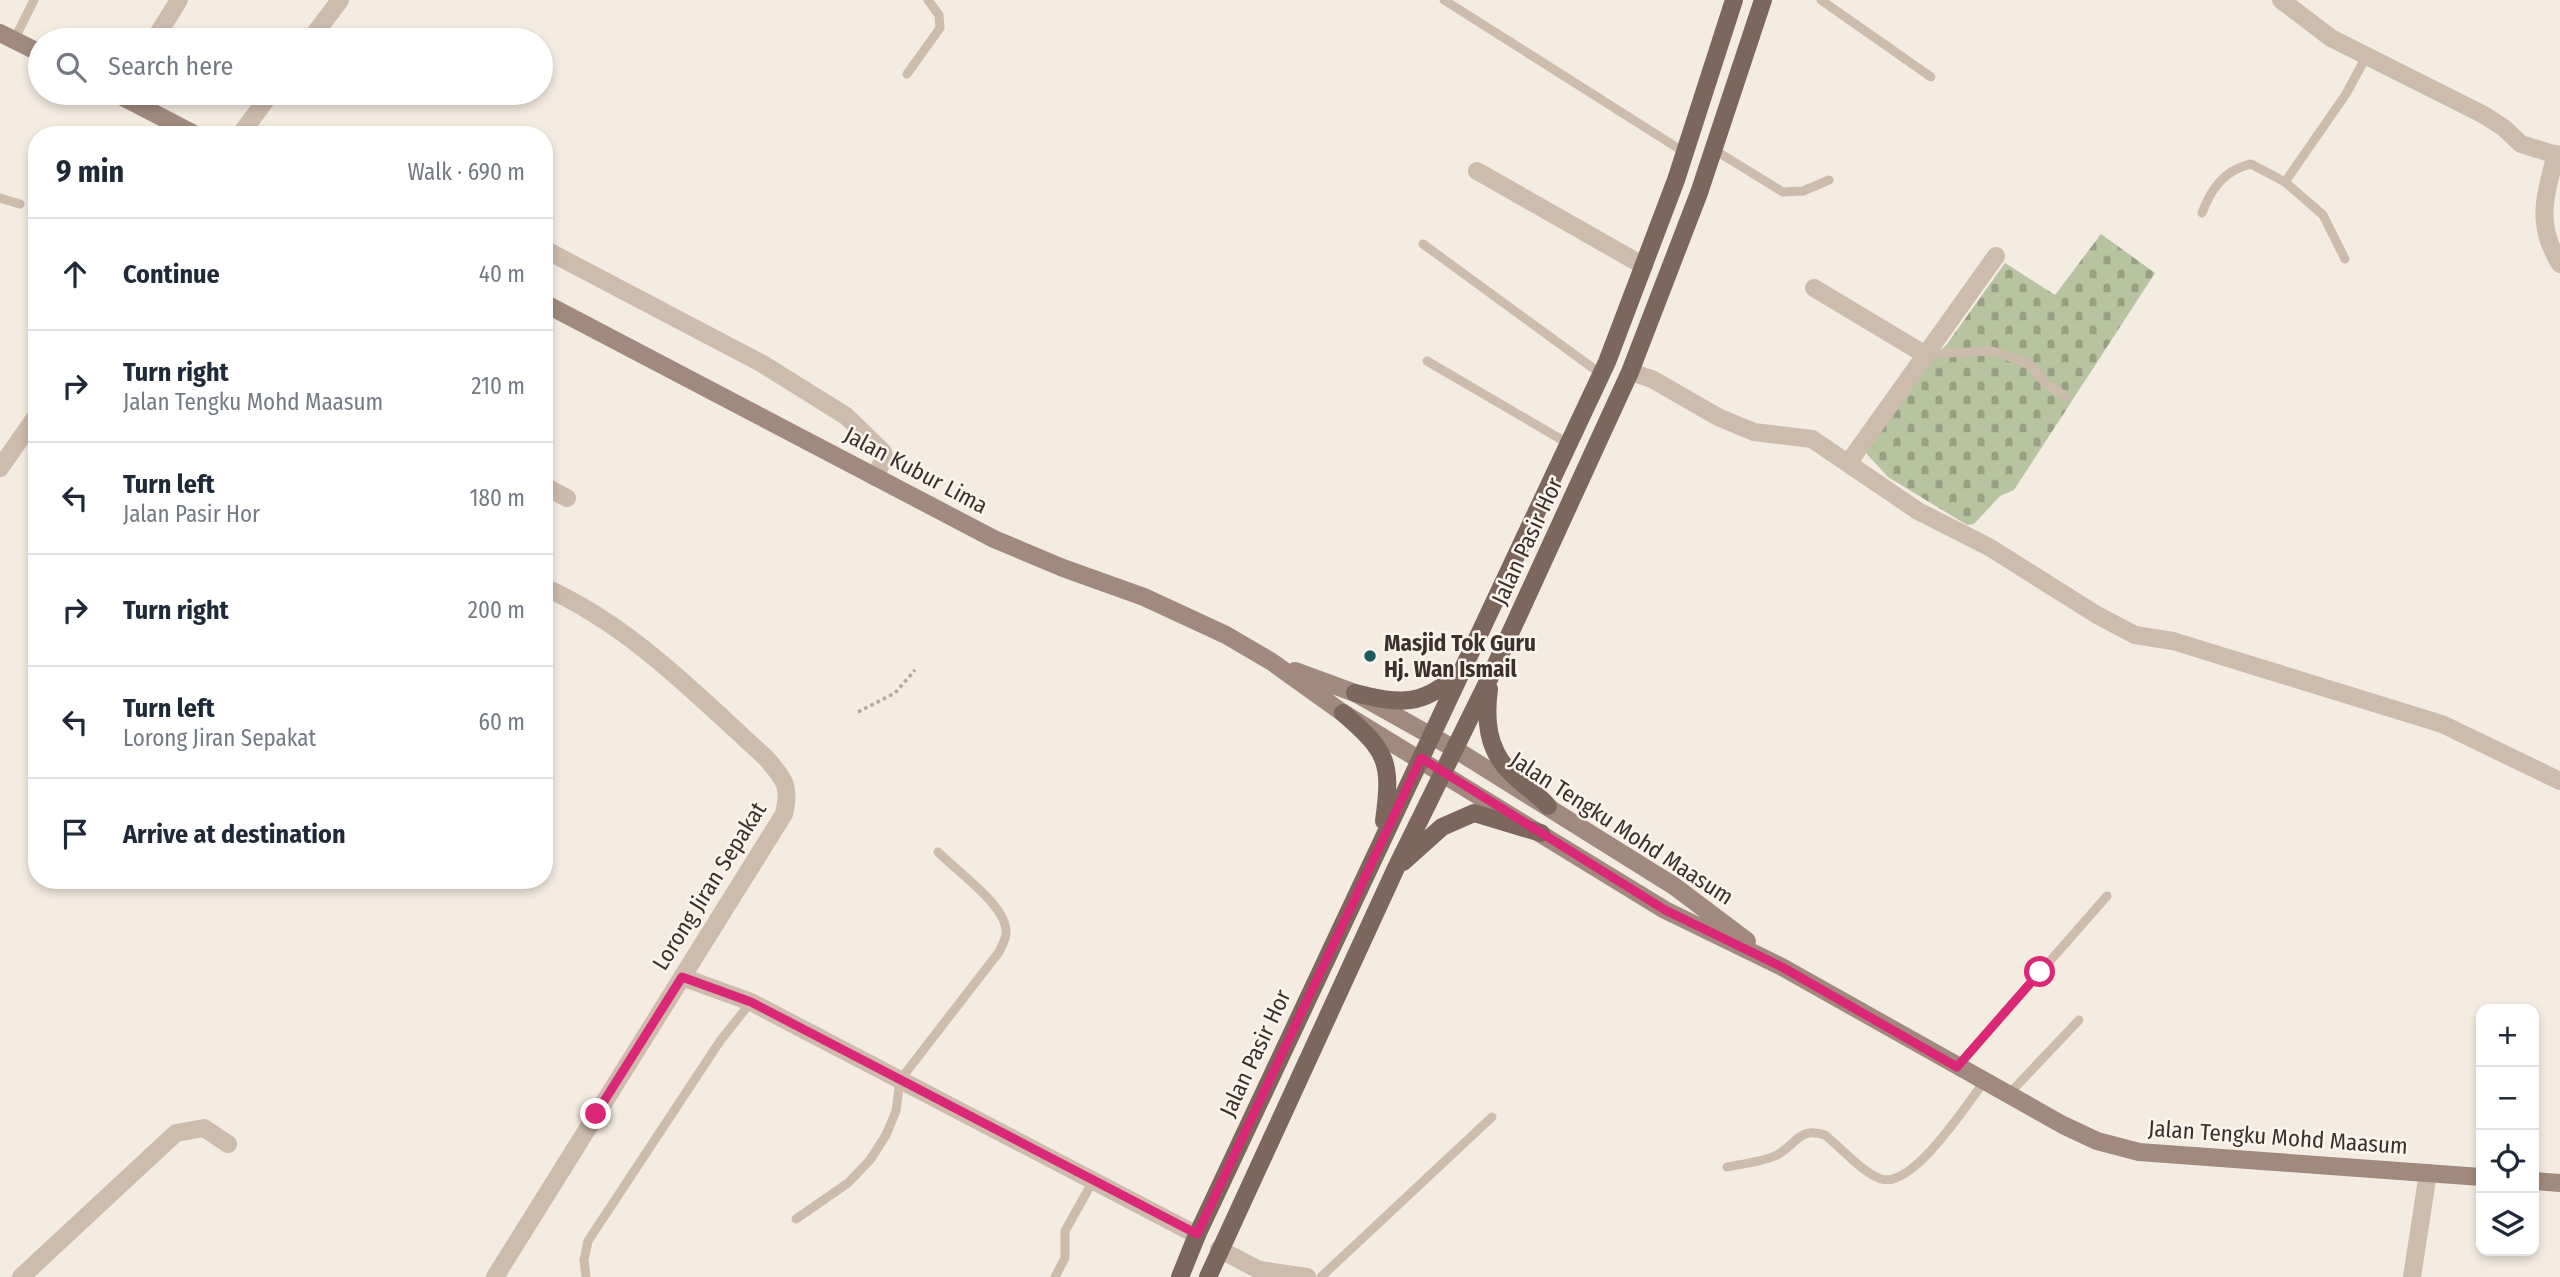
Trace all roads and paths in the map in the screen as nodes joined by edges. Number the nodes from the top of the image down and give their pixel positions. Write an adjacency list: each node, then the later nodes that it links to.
1 (34, 0): 12 (lane)
2 (179, 0): 10 (street)
3 (340, 0): 11 (street)
4 (928, 0): 15 (lane)
5 (1444, 0): 22 (lane)
6 (1734, 0): 22 (main road, Jalan Pasir Hor)
7 (1763, 0): 21 (main road, Jalan Pasir Hor)
8 (1821, 0): 16 (lane)
9 (2281, 0): 14 (street)
10 (162, 28)
11 (319, 28)
12 (7, 36): 13 (main road)
13 (28, 47)
14 (2366, 57): 23 (street); 26 (lane)
15 (907, 74)
16 (1931, 78)
17 (140, 105): 19 (main road)
18 (262, 105): 20 (street)
19 (179, 126)
20 (247, 126)
21 (1713, 149): 25 (lane); 40 (main road, Jalan Pasir Hor)
22 (1684, 152): 35 (main road, Jalan Pasir Hor)
23 (2559, 153): 34 (street)
24 (1477, 171): 35 (street)
25 (1829, 180)
26 (2286, 182): 29 (lane); 33 (lane)
27 (0, 198): 28 (lane)
28 (20, 204)
29 (2202, 213)
30 (1423, 244): 41 (lane)
31 (553, 254): 47 (street)
32 (1996, 256): 38 (street)
33 (2345, 259)
34 (2560, 264)
35 (1644, 266): 41 (main road, Jalan Pasir Hor)
36 (1814, 288): 38 (street)
37 (553, 308): 47 (main road, Jalan Kubur Lima)
38 (1924, 354): 42 (lane); 45 (street)
39 (1427, 361): 44 (lane)
40 (1630, 372): 45 (street); 54 (main road, Jalan Pasir Hor)
41 (1601, 374): 44 (main road, Jalan Pasir Hor)
42 (2067, 397)
43 (28, 428): 46 (street)
44 (1569, 444): 52 (main road, Jalan Pasir Hor)
45 (1849, 462): 62 (street)
46 (0, 468)
47 (875, 477): 51 (main road, Jalan Kubur Lima)
48 (553, 491): 49 (street)
49 (567, 498)
50 (553, 591): 70 (street, Lorong Jiran Sepakat)
51 (1272, 662): 55 (main road, Jalan Kubur Lima); 57 (main road, Jalan Kubur Lima)
52 (1463, 669): 55 (main road); 58 (main road, Jalan Pasir Hor)
53 (915, 670): 56 (path)
54 (1491, 675): 59 (main road, Jalan Pasir Hor); 63 (main road)
55 (1355, 693): 58 (main road, Jalan Kubur Lima)
56 (858, 712)
57 (1343, 713): 60 (main road, Jalan Kubur Lima); 65 (main road)
58 (1431, 736): 59 (main road, Jalan Tengku Mohd Maasum); 60 (main road, Jalan Pasir Hor)
59 (1453, 748): 61 (main road, Jalan Pasir Hor); 63 (main road, Jalan Tengku Mohd Maasum)
60 (1421, 758): 61 (main road, Jalan Tengku Mohd Maasum); 65 (main road, Jalan Pasir Hor)
61 (1442, 771): 64 (main road, Jalan Tengku Mohd Maasum); 67 (main road, Jalan Pasir Hor)
62 (2560, 781)
63 (1548, 806): 69 (main road, Jalan Tengku Mohd Maasum)
64 (1541, 833): 67 (main road); 69 (main road, Jalan Tengku Mohd Maasum)
65 (1382, 838): 86 (main road, Jalan Pasir Hor)
66 (937, 852): 74 (lane)
67 (1396, 868): 87 (main road, Jalan Pasir Hor)
68 (2107, 896): 73 (lane)
69 (1782, 967): 73 (main road, Jalan Tengku Mohd Maasum)
70 (682, 977): 71 (street); 89 (street, Lorong Jiran Sepakat)
71 (751, 1002): 74 (street); 90 (lane)
72 (2079, 1020): 76 (lane)
73 (1957, 1067): 75 (main road, Jalan Tengku Mohd Maasum)
74 (900, 1080): 82 (street); 85 (lane)
75 (1984, 1082): 76 (main road, Jalan Tengku Mohd Maasum); 79 (lane)
76 (2007, 1095): 80 (main road, Jalan Tengku Mohd Maasum)
77 (1492, 1118): 95 (lane)
78 (228, 1144): 88 (street)
79 (1727, 1167)
80 (2428, 1173): 81 (main road, Jalan Tengku Mohd Maasum); 96 (street)
81 (2476, 1177)
82 (1093, 1181): 86 (street); 91 (lane)
83 (2539, 1182): 84 (main road)
84 (2560, 1184)
85 (796, 1219)
86 (1197, 1234): 92 (main road, Jalan Pasir Hor)
87 (1219, 1249): 93 (main road, Jalan Pasir Hor); 94 (street)
88 (24, 1276)
89 (495, 1277)
90 (586, 1277)
91 (1055, 1277)
92 (1180, 1277)
93 (1208, 1277)
94 (1307, 1277)
95 (1321, 1277)
96 (2412, 1277)

